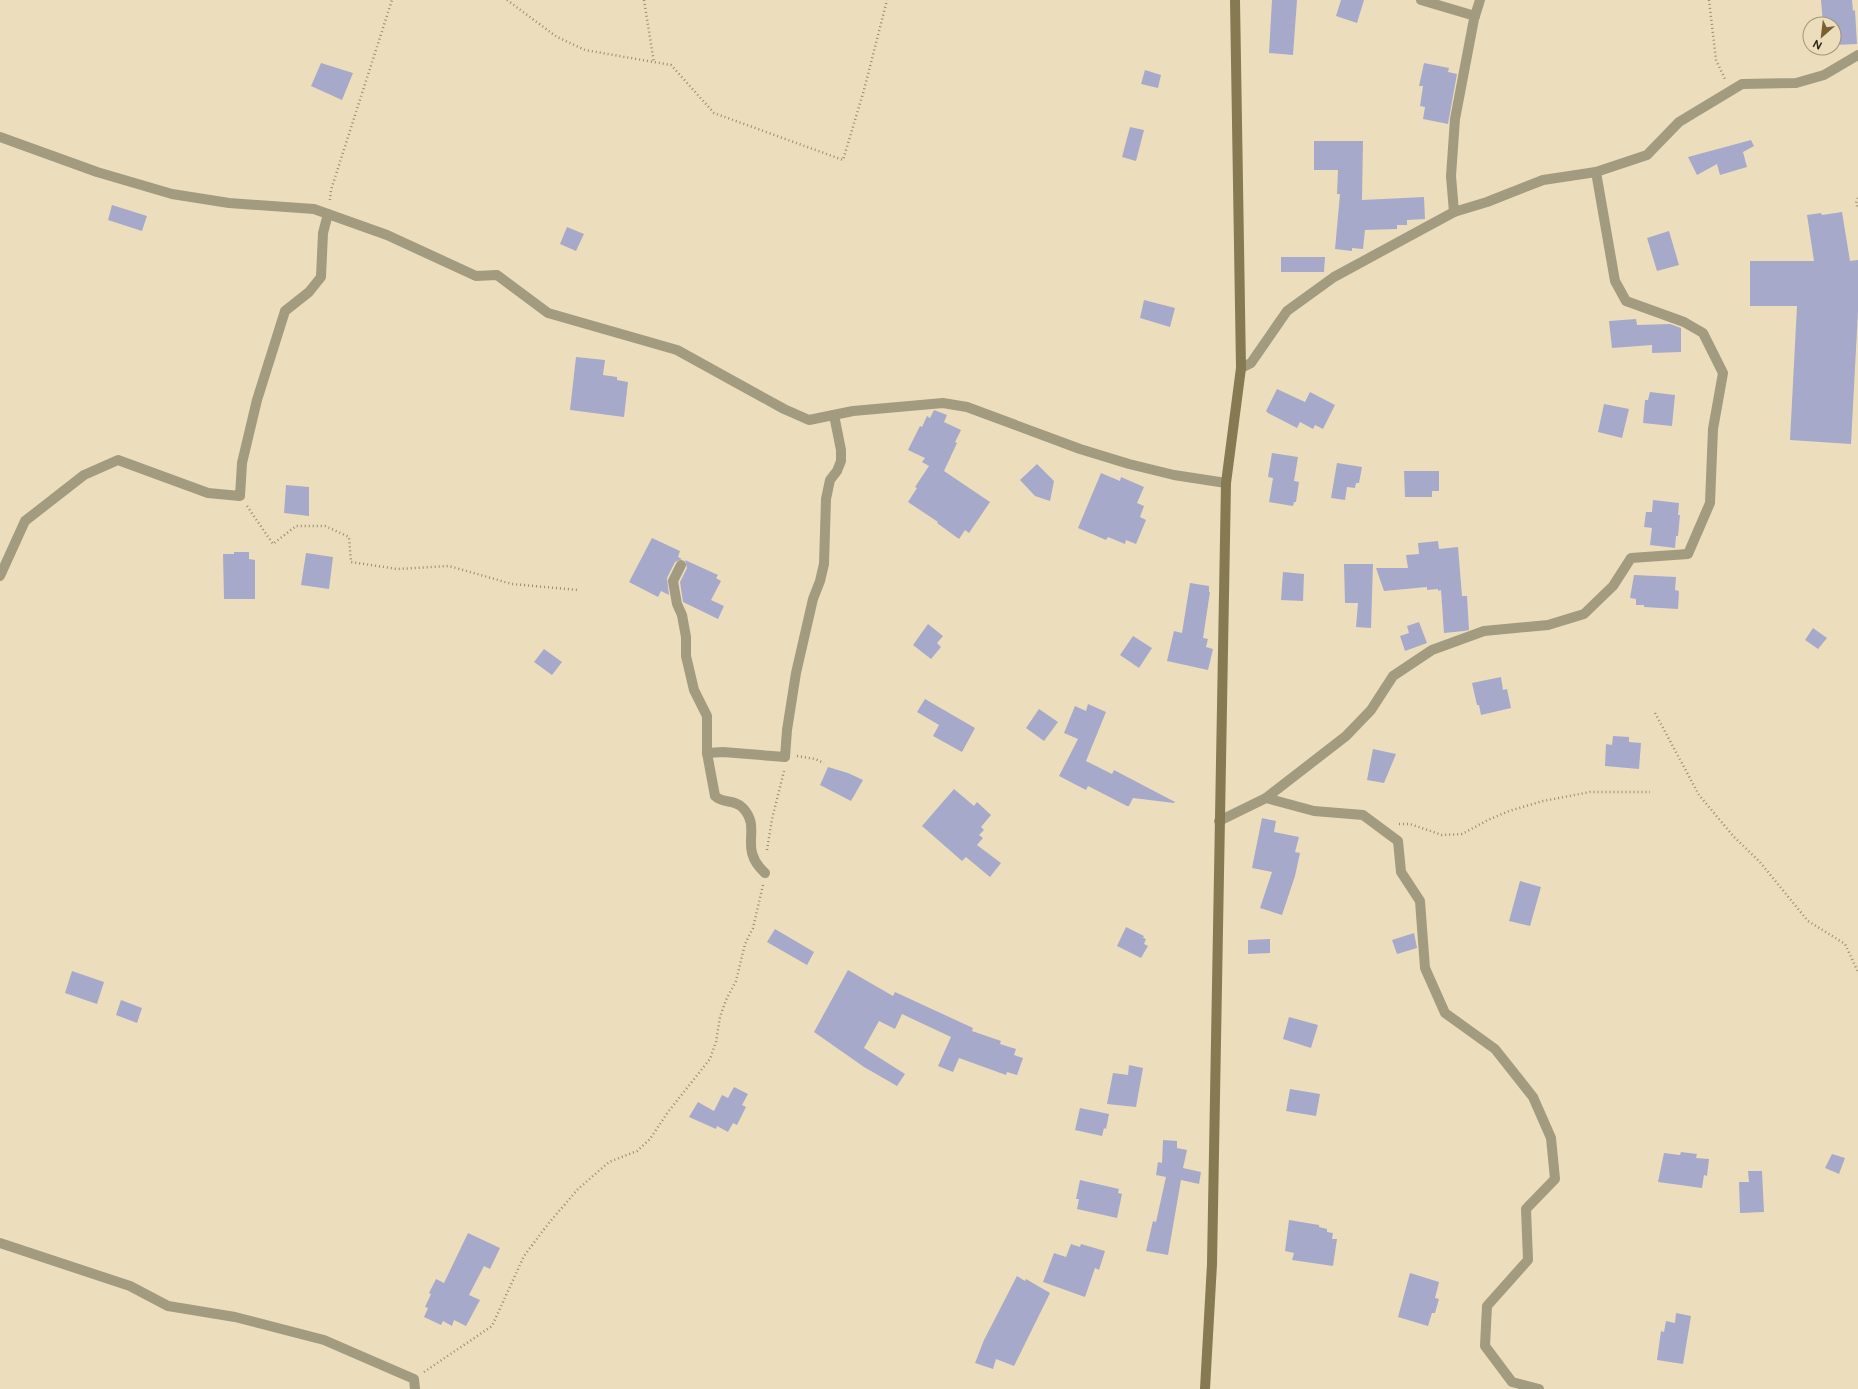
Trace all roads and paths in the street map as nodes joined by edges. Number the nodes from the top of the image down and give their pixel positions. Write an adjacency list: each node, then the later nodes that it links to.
1 (392, 0): 18 (path)
2 (507, 0): 11 (path)
3 (644, 0): 11 (path)
4 (887, 0): 11 (path)
5 (1235, 0): 19 (street)
6 (1421, 0): 9 (street)
7 (1480, 0): 9 (street)
8 (1709, 0): 12 (path)
9 (1475, 16): 17 (street)
10 (1858, 55): 12 (street)
11 (654, 63)
12 (1730, 91): 14 (street)
13 (0, 137): 18 (street)
14 (1596, 172): 17 (street); 31 (street)
15 (1858, 198): 16 (path)
16 (1858, 209)
17 (1454, 212): 19 (street)
18 (328, 214): 20 (street); 22 (street)
19 (1241, 368): 21 (street)
20 (834, 415): 21 (street); 28 (street)
21 (1226, 483): 32 (street)
22 (240, 496): 24 (street); 25 (path)
23 (681, 565): 27 (street)
24 (0, 576)
25 (578, 590)
26 (1655, 713): 35 (path)
27 (707, 753): 28 (street); 34 (street)
28 (786, 757): 29 (path); 34 (path)
29 (824, 763)
30 (1650, 792): 33 (path)
31 (1266, 798): 32 (street); 33 (street)
32 (1219, 821): 38 (street)
33 (1376, 825): 39 (street)
34 (765, 873): 37 (path)
35 (1858, 972)
36 (0, 1242): 37 (street)
37 (415, 1384)
38 (1204, 1389)
39 (1539, 1389)

